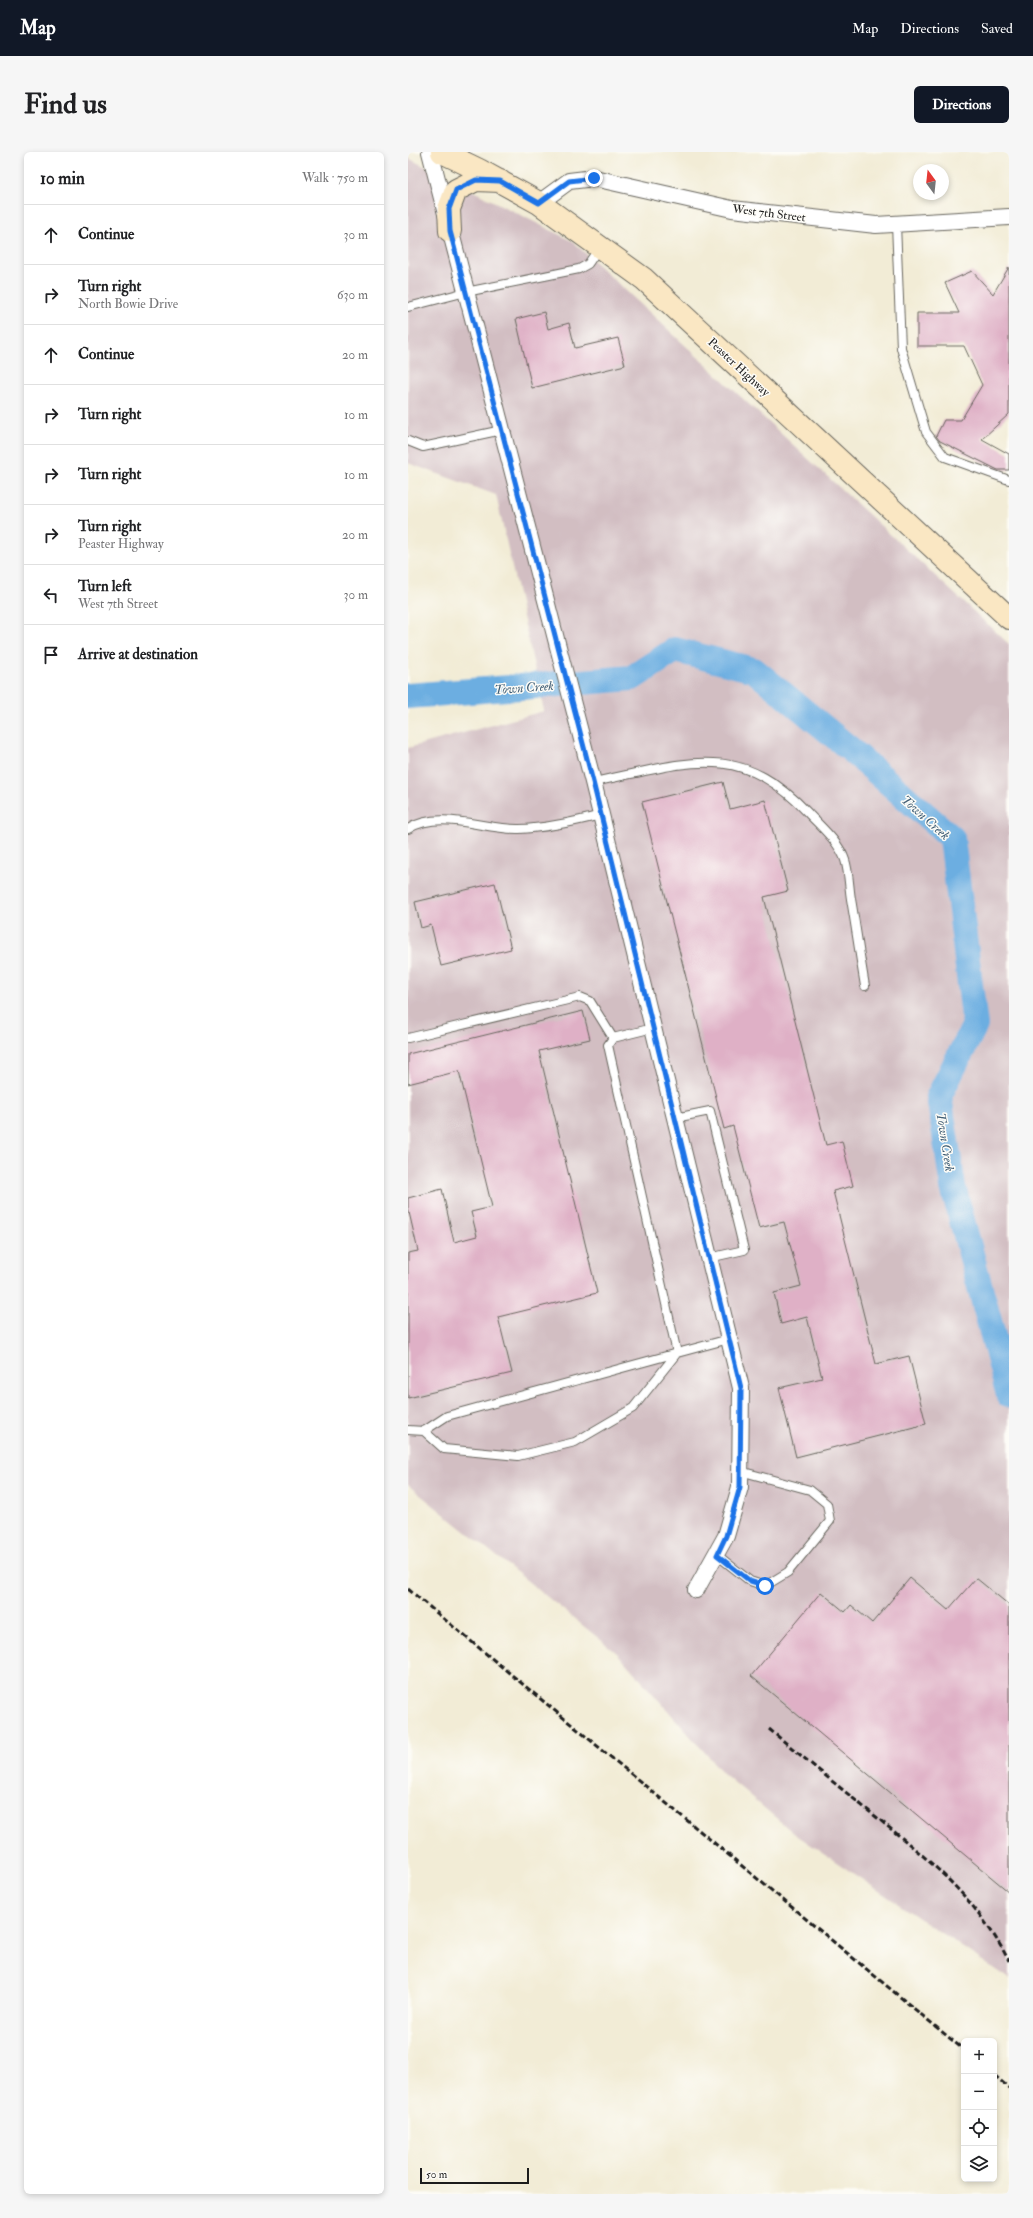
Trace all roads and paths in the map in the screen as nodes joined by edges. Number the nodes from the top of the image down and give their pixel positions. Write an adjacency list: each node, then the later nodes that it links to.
1 (430, 152): 7 (street)
2 (442, 152): 3 (main road, Peaster Highway)
3 (500, 181): 4 (main road, Peaster Highway); 7 (main road)
4 (539, 203): 6 (street, West 7th Street); 8 (main road, Peaster Highway)
5 (1009, 217): 6 (street, West 7th Street)
6 (896, 224): 13 (lane)
7 (450, 231): 9 (street)
8 (600, 247): 9 (lane); 14 (main road, Peaster Highway)
9 (466, 292): 10 (lane); 11 (street)
10 (408, 307)
11 (502, 430): 12 (lane); 15 (street)
12 (408, 441)
13 (1009, 480)
14 (1009, 618)
15 (593, 782): 16 (street); 18 (lane)
16 (601, 815): 17 (lane); 19 (street)
17 (408, 829)
18 (865, 986)
19 (653, 1028): 21 (lane); 22 (street)
20 (408, 1038): 21 (lane)
21 (614, 1038): 25 (lane)
22 (675, 1118): 23 (street); 23 (lane)
23 (709, 1258): 24 (street)
24 (729, 1339): 25 (lane); 28 (street)
25 (677, 1353): 27 (lane); 27 (lane)
26 (408, 1430): 27 (lane)
27 (424, 1431)
28 (740, 1471): 29 (street); 29 (lane)
29 (717, 1555): 30 (street)
30 (696, 1590)

